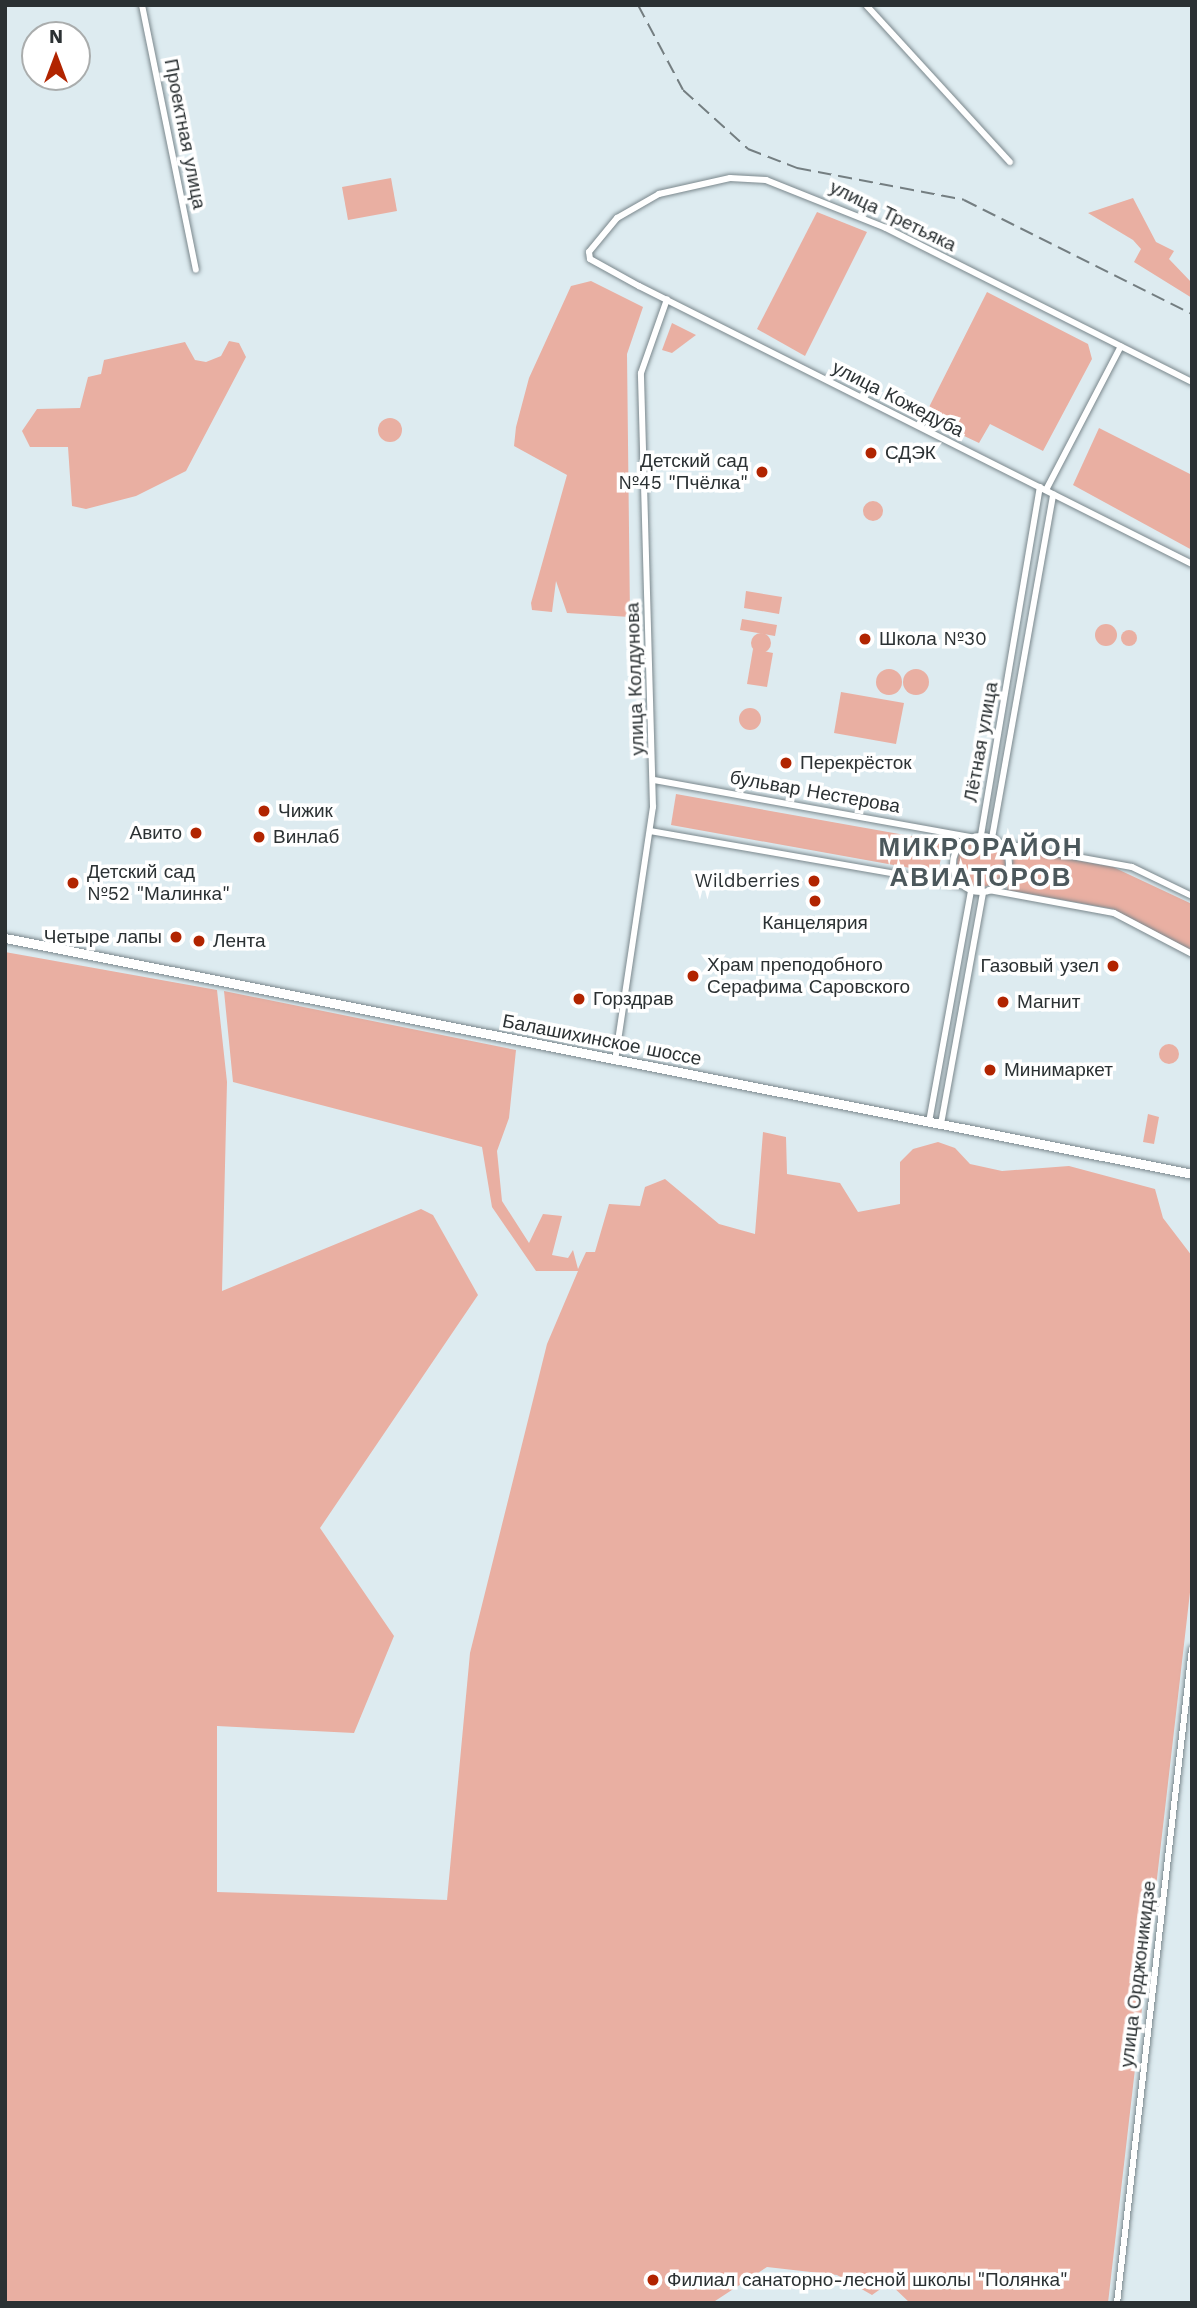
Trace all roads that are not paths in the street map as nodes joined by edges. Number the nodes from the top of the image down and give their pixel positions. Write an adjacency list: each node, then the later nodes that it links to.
1 (142, 5): 5 (street, Проектная улица)
2 (866, 5): 3 (street)
3 (1010, 162)
4 (590, 259): 6 (street, улица Кожедуба); 7 (street, улица Третьяка)
5 (196, 270)
6 (667, 299): 9 (street, улица Кожедуба); 11 (street, улица Колдунова)
7 (1121, 346): 8 (street, улица Третьяка); 9 (street, Лётная улица)
8 (1192, 382)
9 (1046, 491): 10 (street, улица Кожедуба); 13 (street, Лётная улица); 15 (street, Лётная улица)
10 (1192, 564)
11 (653, 780): 12 (street, улица Колдунова); 14 (street, бульвар Нестерова)
12 (650, 831): 17 (street); 22 (street, улица Колдунова)
13 (981, 835): 14 (street); 15 (street)
14 (970, 837): 17 (street)
15 (992, 838): 16 (street)
16 (1000, 843): 18 (street); 19 (street)
17 (968, 888): 18 (street); 23 (street)
18 (986, 891): 21 (street); 24 (street)
19 (1192, 896)
20 (5, 938): 22 (main road, Балашихинское шоссе)
21 (1192, 954)
22 (615, 1061): 23 (main road, Балашихинское шоссе)
23 (929, 1122): 24 (main road, Балашихинское шоссе)
24 (941, 1124): 25 (main road, Балашихинское шоссе)
25 (1192, 1174)
26 (1192, 1649): 27 (street, улица Орджоникидзе)
27 (1117, 2303)

